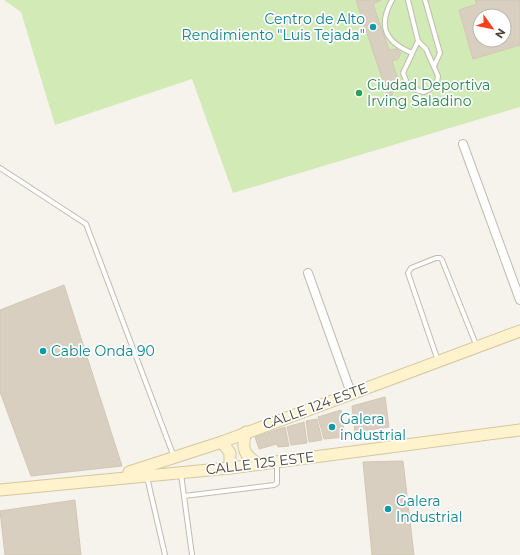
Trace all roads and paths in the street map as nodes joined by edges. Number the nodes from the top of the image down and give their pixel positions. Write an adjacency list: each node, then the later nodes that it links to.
1 (392, 0): 5 (lane)
2 (408, 0): 4 (lane)
3 (425, 0): 6 (lane)
4 (418, 41): 5 (lane); 6 (lane)
5 (412, 53): 6 (lane)
6 (434, 66)
7 (463, 144): 10 (street)
8 (0, 168): 18 (lane)
9 (308, 273): 14 (street)
10 (520, 300)
11 (520, 331): 12 (main road, CALLE 124 ESTE)
12 (477, 347): 13 (main road, CALLE 124 ESTE); 13 (lane)
13 (438, 361): 14 (main road, CALLE 124 ESTE)
14 (351, 393): 16 (main road, CALLE 124 ESTE)
15 (520, 430): 19 (main road, CALLE 125 ESTE)
16 (246, 432): 17 (main road, CALLE 124 ESTE); 20 (main road)
17 (222, 442): 18 (main road, CALLE 124 ESTE); 21 (main road)
18 (174, 457): 24 (main road, CALLE 124 ESTE)
19 (277, 461): 20 (main road, CALLE 125 ESTE); 26 (lane)
20 (259, 464): 21 (main road, CALLE 125 ESTE)
21 (230, 468): 22 (main road, CALLE 125 ESTE)
22 (180, 472): 23 (main road, CALLE 125 ESTE); 26 (lane)
23 (146, 475): 24 (main road, CALLE 125 ESTE); 27 (lane)
24 (109, 478): 25 (main road, CALLE 125 ESTE)
25 (0, 490)
26 (184, 496): 28 (lane)
27 (166, 555)
28 (192, 555)

